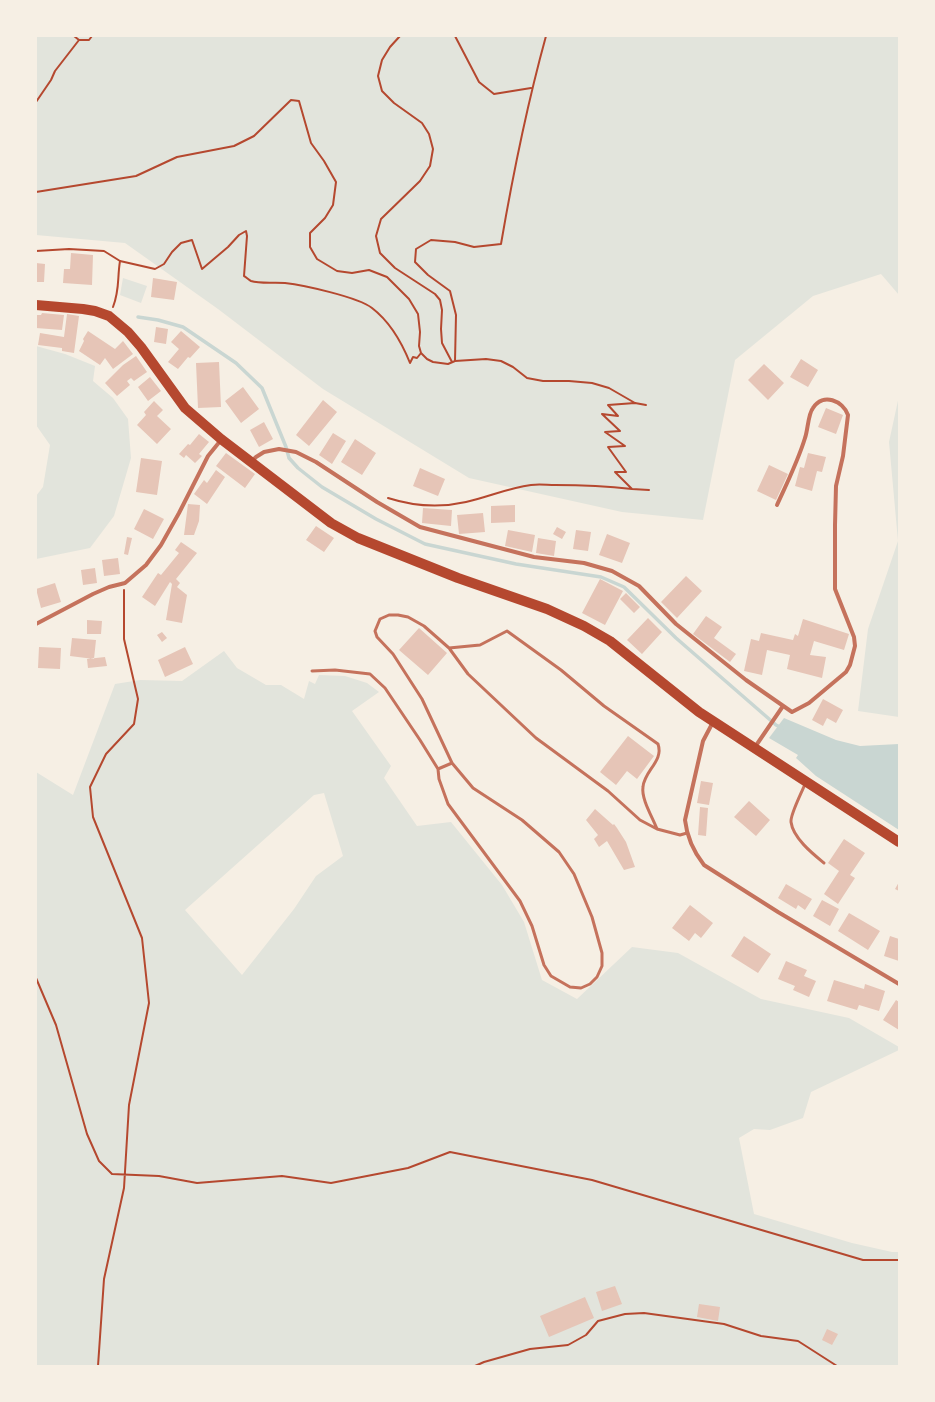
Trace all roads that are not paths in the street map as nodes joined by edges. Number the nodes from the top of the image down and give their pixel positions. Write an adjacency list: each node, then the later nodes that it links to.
1 (36, 305): 2 (main road)
2 (221, 439): 3 (main road); 5 (street)
3 (251, 462): 8 (street); 9 (main road)
4 (777, 506): 8 (street)
5 (36, 624)
6 (449, 648): 11 (lane); 14 (lane); 14 (lane)
7 (312, 671): 12 (lane)
8 (781, 708): 10 (street)
9 (713, 722): 10 (main road); 15 (street)
10 (754, 748): 13 (main road)
11 (452, 762): 12 (lane); 12 (lane)
12 (438, 769)
13 (806, 782): 16 (main road); 17 (lane)
14 (657, 829): 15 (lane)
15 (687, 833): 18 (street)
16 (899, 842)
17 (824, 863)
18 (899, 984)

